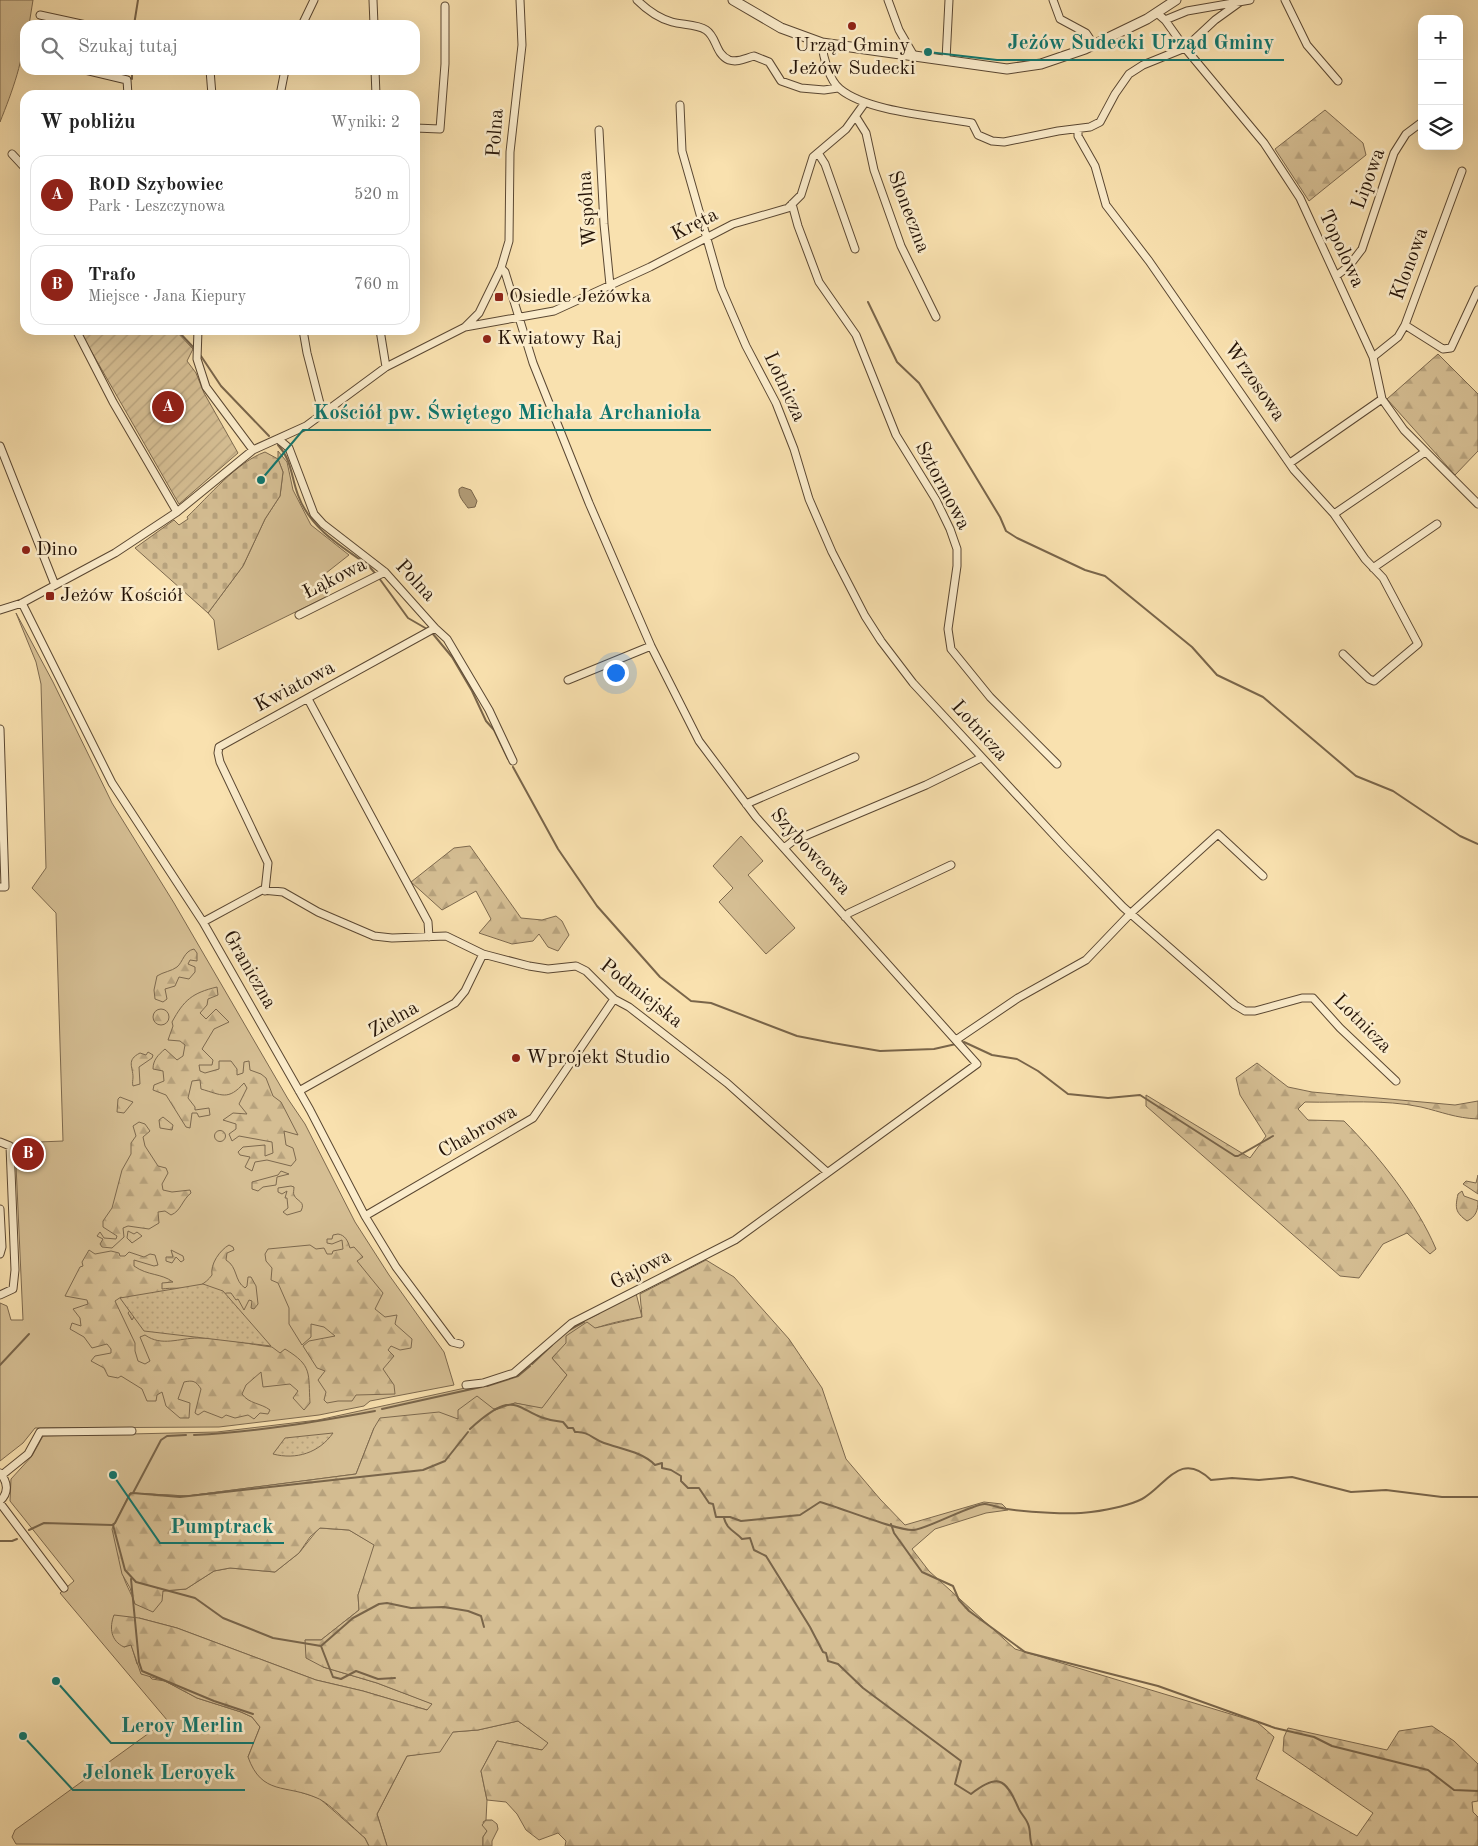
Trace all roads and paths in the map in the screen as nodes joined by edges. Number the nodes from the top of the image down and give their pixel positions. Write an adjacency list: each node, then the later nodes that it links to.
1 (314, 0): 17 (street)
2 (373, 0): 18 (street)
3 (520, 0): 51 (street, Polna)
4 (636, 0): 32 (street)
5 (734, 0): 20 (street)
6 (888, 0): 23 (street)
7 (949, 0): 24 (street)
8 (1053, 0): 21 (street)
9 (1176, 0): 14 (street)
10 (1250, 0): 12 (street)
11 (1285, 0): 31 (street)
12 (1240, 2): 19 (street); 22 (street)
13 (445, 6): 41 (street)
14 (1157, 13): 19 (street, Topolowa); 21 (street)
15 (40, 15): 16 (street)
16 (63, 20)
17 (304, 20)
18 (374, 20)
19 (1165, 20): 22 (street, Topolowa)
20 (822, 44): 23 (street); 32 (street)
21 (1094, 45): 24 (street)
22 (1185, 48): 43 (street); 52 (street, Topolowa)
23 (914, 56): 24 (street)
24 (946, 60)
25 (106, 75): 30 (street)
26 (126, 75): 30 (street)
27 (210, 75): 34 (street)
28 (284, 75): 35 (street)
29 (375, 75): 36 (street)
30 (127, 80): 33 (street)
31 (1338, 81)
32 (838, 88): 37 (street)
33 (128, 90)
34 (212, 90)
35 (281, 90)
36 (376, 90)
37 (864, 104): 39 (street); 43 (street)
38 (680, 105): 49 (street, Lotnicza)
39 (856, 118): 44 (street); 55 (street, Słoneczna)
40 (1418, 125): 52 (street, Lipowa)
41 (420, 128)
42 (600, 130): 53 (street, Wspólna)
43 (1078, 130): 71 (street, Wrzosowa)
44 (818, 153): 48 (street); 50 (street)
45 (12, 154): 46 (street)
46 (20, 163)
47 (1462, 171): 57 (street, Klonowa)
48 (792, 204): 49 (street, Kręta); 91 (street, Sztormowa)
49 (706, 238): 53 (street, Kręta); 89 (street, Lotnicza)
50 (855, 249)
51 (501, 268): 56 (street); 58 (street, Polna)
52 (1336, 276): 63 (street, Topolowa)
53 (610, 285): 56 (street, Kręta)
54 (1478, 290): 57 (street)
55 (936, 317)
56 (519, 319): 58 (street, Kręta); 83 (street, Szybowcowa)
57 (1405, 324): 63 (street, Klonowa)
58 (466, 327): 64 (street, Polna)
59 (79, 335): 73 (street)
60 (198, 335): 69 (street)
61 (304, 335): 66 (street)
62 (381, 335): 64 (street)
63 (1373, 357): 65 (street, Topolowa)
64 (386, 367): 66 (street, Polna)
65 (1382, 399): 70 (street, Topolowa); 71 (street)
66 (323, 415): 67 (street, Polna)
67 (278, 439): 69 (street, Polna); 77 (street, Polna)
68 (0, 446): 78 (street)
69 (253, 450): 73 (street, Polna)
70 (1425, 452): 72 (street, Topolowa); 74 (street)
71 (1290, 463): 74 (street, Wrzosowa)
72 (1478, 504)
73 (177, 512): 78 (street, Polna)
74 (1334, 514): 76 (street, Wrzosowa)
75 (1437, 524): 76 (street)
76 (1374, 568): 84 (street, Wrzosowa)
77 (385, 572): 81 (street, Łąkowa); 82 (street, Polna)
78 (55, 585): 79 (street, Polna)
79 (22, 603): 80 (street, Polna); 100 (street, Graniczna)
80 (0, 610)
81 (299, 615)
82 (435, 628): 86 (street, Kwiatowa); 90 (street, Polna)
83 (651, 646): 85 (street); 92 (street, Szybowcowa)
84 (1344, 654)
85 (568, 680)
86 (308, 699): 97 (street, Kwiatowa); 101 (street)
87 (0, 728): 96 (street)
88 (855, 757): 92 (street)
89 (981, 758): 93 (street); 98 (street, Lotnicza)
90 (513, 761)
91 (1057, 764)
92 (746, 804): 93 (street, Szybowcowa)
93 (784, 848): 99 (street, Szybowcowa)
94 (951, 865): 99 (street)
95 (1263, 876): 98 (street)
96 (0, 887)
97 (265, 891): 100 (street); 101 (street, Podmiejska)
98 (1131, 914): 104 (street); 105 (street, Lotnicza)
99 (845, 917): 104 (street, Szybowcowa)
100 (203, 922): 106 (street, Graniczna)
101 (429, 937): 102 (street, Podmiejska)
102 (483, 954): 103 (street, Podmiejska); 106 (street, Zielna)
103 (614, 999): 108 (street, Podmiejska); 110 (street, Chabrowa)
104 (956, 1040): 108 (street, Szybowcowa)
105 (1396, 1081)
106 (300, 1091): 110 (street, Graniczna)
107 (0, 1142): 112 (street)
108 (827, 1172): 114 (street, Gajowa)
109 (0, 1209): 111 (street)
110 (365, 1216): 113 (street, Graniczna)
111 (0, 1254)
112 (0, 1295)
113 (460, 1344)
114 (466, 1385)
115 (132, 1431): 116 (street)
116 (1, 1474): 117 (street)
117 (0, 1502): 118 (street)
118 (64, 1588)

